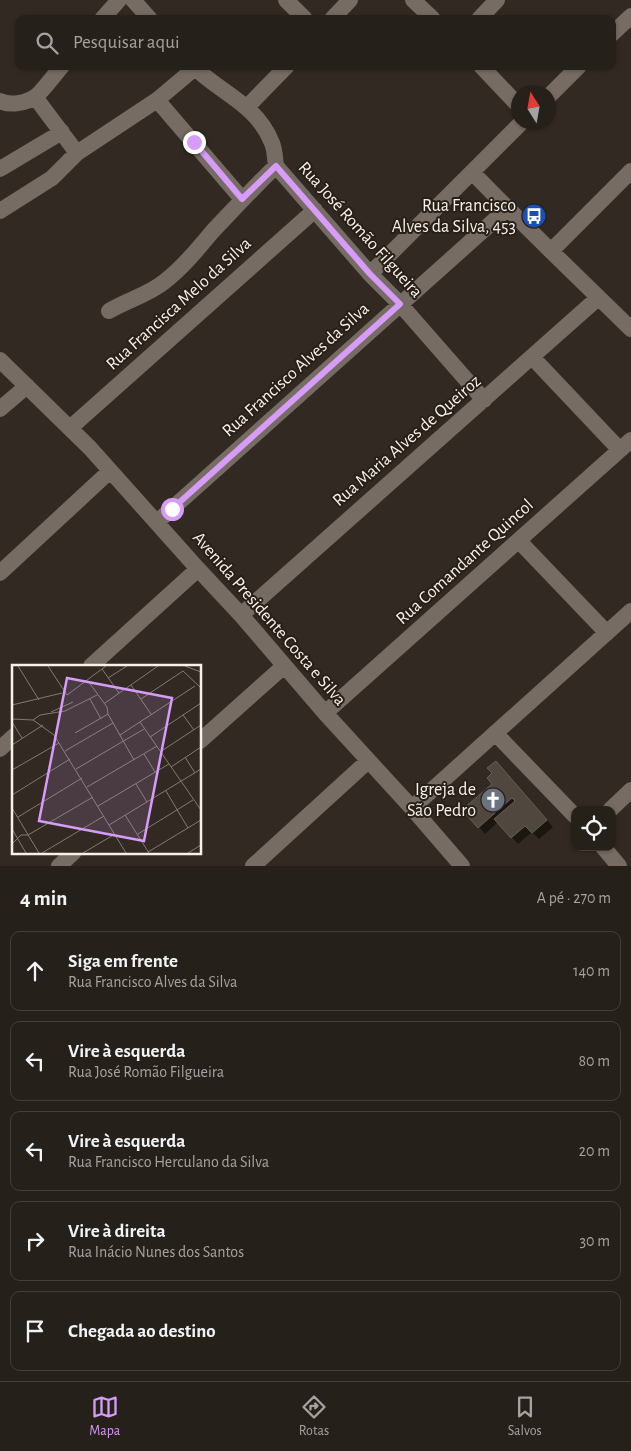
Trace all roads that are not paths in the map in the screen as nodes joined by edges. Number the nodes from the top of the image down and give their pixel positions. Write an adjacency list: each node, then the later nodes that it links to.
1 (118, 0): 7 (street)
2 (133, 0): 8 (street)
3 (286, 0): 9 (street)
4 (350, 0): 10 (street)
5 (413, 0): 11 (street)
6 (497, 0): 12 (street)
7 (105, 15)
8 (146, 15)
9 (302, 15)
10 (336, 15)
11 (428, 15)
12 (482, 15)
13 (631, 16): 14 (street)
14 (616, 30)
15 (59, 70): 22 (street)
16 (191, 70): 24 (street)
17 (198, 70): 26 (street, Rua José Romão Filgueira)
18 (283, 70): 26 (street)
19 (485, 70): 23 (street)
20 (576, 70): 21 (street)
21 (556, 89)
22 (35, 97): 25 (street); 28 (street)
23 (511, 97)
24 (157, 100): 29 (street); 34 (street)
25 (0, 101)
26 (247, 107): 30 (street, Rua José Romão Filgueira)
27 (514, 130): 33 (street)
28 (62, 132): 29 (street); 31 (street)
29 (77, 153): 37 (street)
30 (276, 166): 34 (street); 36 (street, Rua José Romão Filgueira)
31 (0, 169)
32 (631, 171): 38 (street)
33 (472, 172): 35 (street); 39 (street)
34 (242, 199): 42 (street)
35 (508, 208): 38 (street); 41 (street, Rua Francisco Alves da Silva)
36 (315, 210): 39 (street, Rua José Romão Filgueira); 49 (street, Rua Francisca Melo da Silva)
37 (0, 211)
38 (552, 250): 40 (street)
39 (370, 274): 41 (street, Rua José Romão Filgueira)
40 (598, 298): 43 (street); 44 (street, Rua Maria Alves de Queiroz)
41 (400, 304): 47 (street, Rua José Romão Filgueira); 52 (street, Rua Francisco Alves da Silva)
42 (110, 311)
43 (629, 324)
44 (532, 357): 47 (street, Rua Maria Alves de Queiroz); 50 (street)
45 (0, 360): 46 (street, Avenida Presidente Costa e Silva)
46 (26, 386): 48 (street); 49 (street, Avenida Presidente Costa e Silva)
47 (484, 400): 57 (street, Rua Maria Alves de Queiroz)
48 (0, 409)
49 (70, 428): 51 (street, Avenida Presidente Costa e Silva)
50 (626, 445): 53 (street, Rua Comandante Quincol)
51 (110, 471): 52 (street, Avenida Presidente Costa e Silva); 55 (street)
52 (157, 522): 54 (street, Avenida Presidente Costa e Silva)
53 (519, 541): 58 (street); 61 (street, Rua Comandante Quincol)
54 (198, 569): 57 (street, Avenida Presidente Costa e Silva); 59 (street)
55 (0, 573)
56 (631, 611): 58 (street)
57 (241, 614): 60 (street, Avenida Presidente Costa e Silva)
58 (607, 633): 62 (street)
59 (92, 665)
60 (284, 666): 61 (street, Avenida Presidente Costa e Silva); 64 (street)
61 (325, 713): 66 (street, Avenida Presidente Costa e Silva)
62 (495, 733): 69 (street); 70 (street)
63 (12, 738): 65 (street)
64 (201, 740)
65 (0, 749)
66 (368, 761): 69 (street, Avenida Presidente Costa e Silva); 75 (street)
67 (631, 790): 68 (street)
68 (614, 806)
69 (412, 808): 73 (street, Avenida Presidente Costa e Silva)
70 (571, 812)
71 (606, 851): 76 (street)
72 (72, 854): 74 (street)
73 (453, 863)
74 (59, 866)
75 (253, 866)
76 (619, 866)

